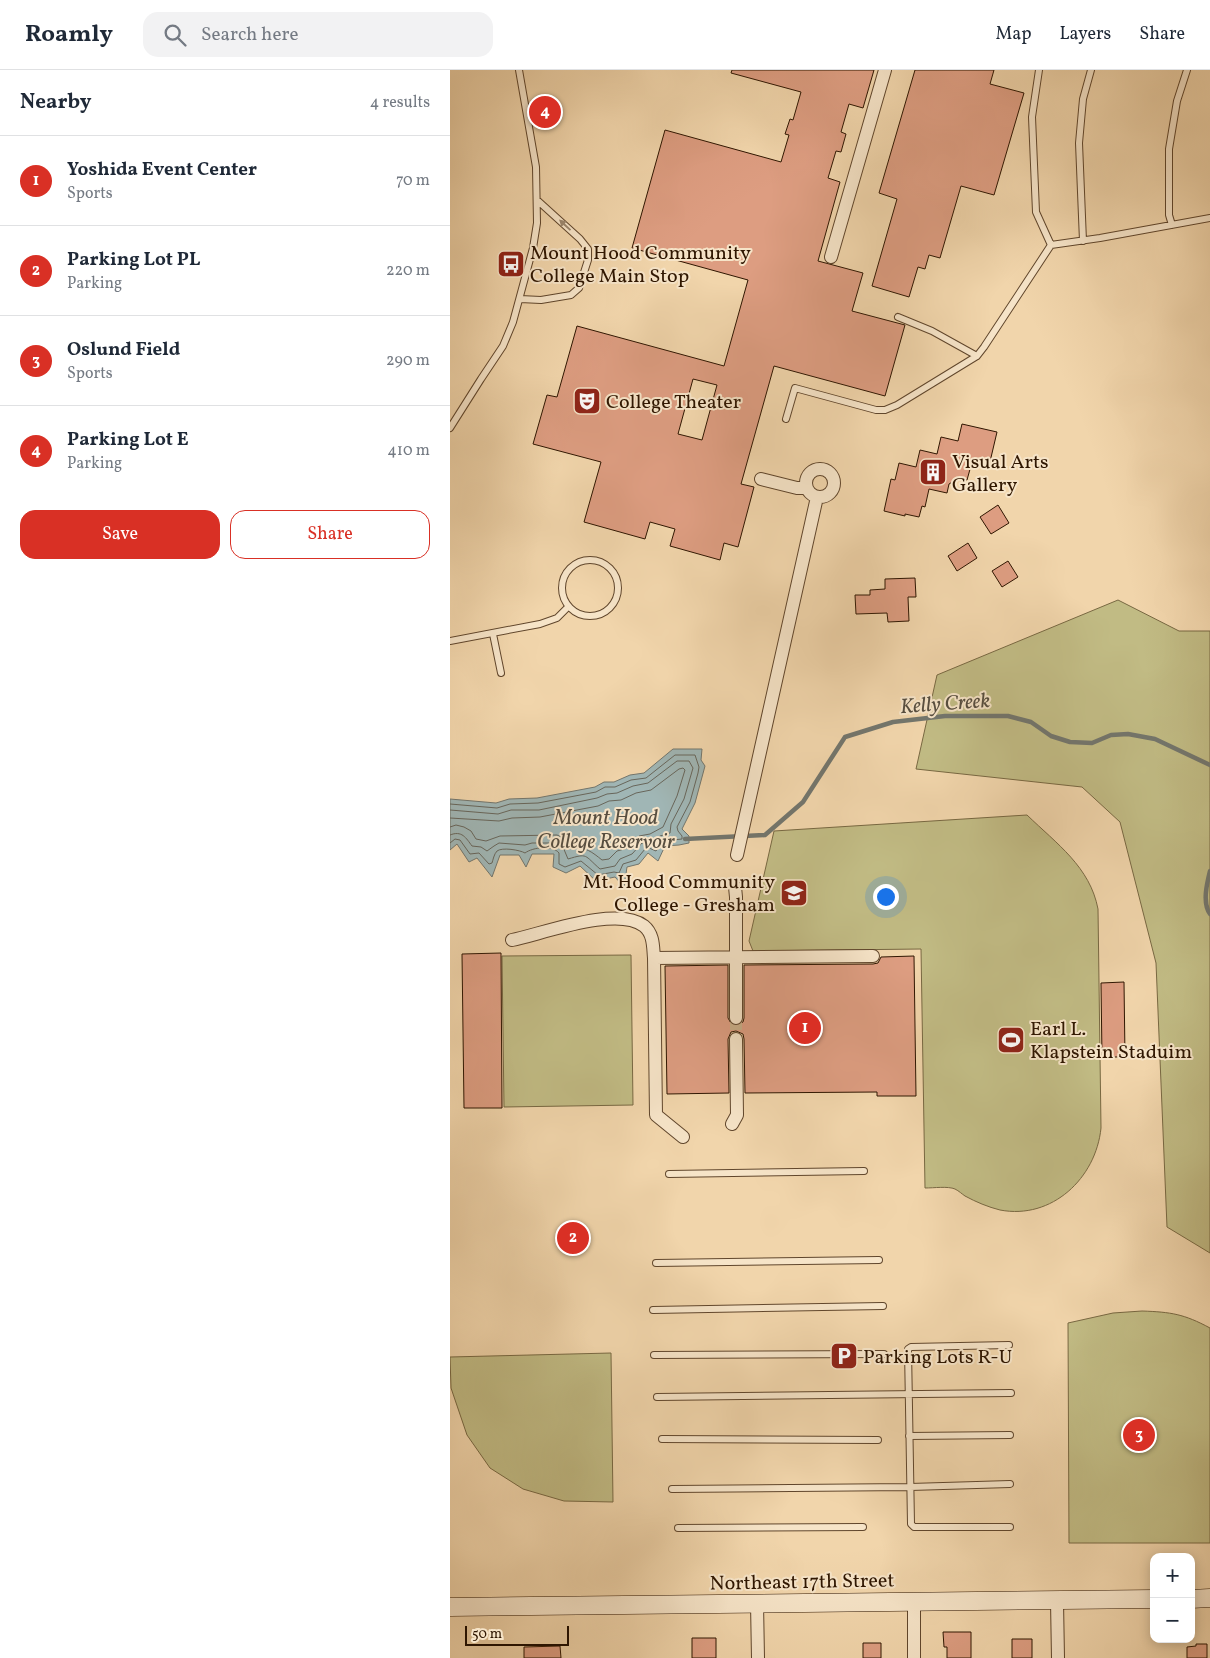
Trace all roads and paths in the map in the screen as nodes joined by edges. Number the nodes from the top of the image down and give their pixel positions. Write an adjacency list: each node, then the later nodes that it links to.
1 (519, 70): 6 (lane)
2 (885, 70): 11 (street)
3 (1039, 70): 10 (lane)
4 (1091, 70): 9 (lane)
5 (1187, 70): 8 (lane)
6 (538, 200): 12 (lane); 12 (lane, one-way to 6)
7 (1210, 218): 8 (lane)
8 (1172, 225): 9 (lane)
9 (1083, 241): 10 (lane)
10 (1051, 245): 14 (lane)
11 (831, 257)
12 (520, 299): 16 (lane)
13 (898, 317): 14 (lane)
14 (977, 356): 15 (lane)
15 (786, 419)
16 (450, 428)
17 (761, 479): 22 (street)
18 (568, 607): 18 (lane); 19 (lane)
19 (493, 634): 20 (lane); 21 (lane)
20 (450, 641)
21 (500, 673)
22 (736, 855)
23 (735, 887): 26 (street)
24 (512, 940): 27 (street)
25 (873, 956): 26 (street)
26 (736, 957): 27 (street); 28 (street)
27 (654, 958): 31 (street)
28 (736, 1018)
29 (736, 1039): 30 (street)
30 (732, 1124)
31 (683, 1137)
32 (864, 1171): 33 (lane)
33 (669, 1174)
34 (879, 1260): 35 (lane)
35 (656, 1263)
36 (883, 1306): 37 (lane)
37 (653, 1310)
38 (1009, 1345): 42 (lane)
39 (884, 1354): 40 (lane)
40 (654, 1355)
41 (1011, 1393): 42 (lane)
42 (908, 1395): 43 (lane); 45 (lane)
43 (657, 1397)
44 (1010, 1435): 45 (lane)
45 (909, 1436): 49 (lane)
46 (662, 1439): 47 (lane)
47 (878, 1440)
48 (1010, 1484): 49 (lane)
49 (910, 1487): 50 (lane); 52 (lane)
50 (672, 1489)
51 (863, 1527): 53 (lane)
52 (1010, 1527)
53 (678, 1528)
54 (1195, 1598): 55 (street)
55 (1210, 1598)
56 (1150, 1599): 58 (street, Northeast 17th Street)
57 (914, 1601): 58 (street, Northeast 17th Street); 59 (street, Northeast 17th Street); 62 (street)
58 (1057, 1601): 63 (street)
59 (758, 1603): 60 (street, Northeast 17th Street); 61 (street)
60 (450, 1606)
61 (758, 1658)
62 (914, 1658)
63 (1058, 1658)

